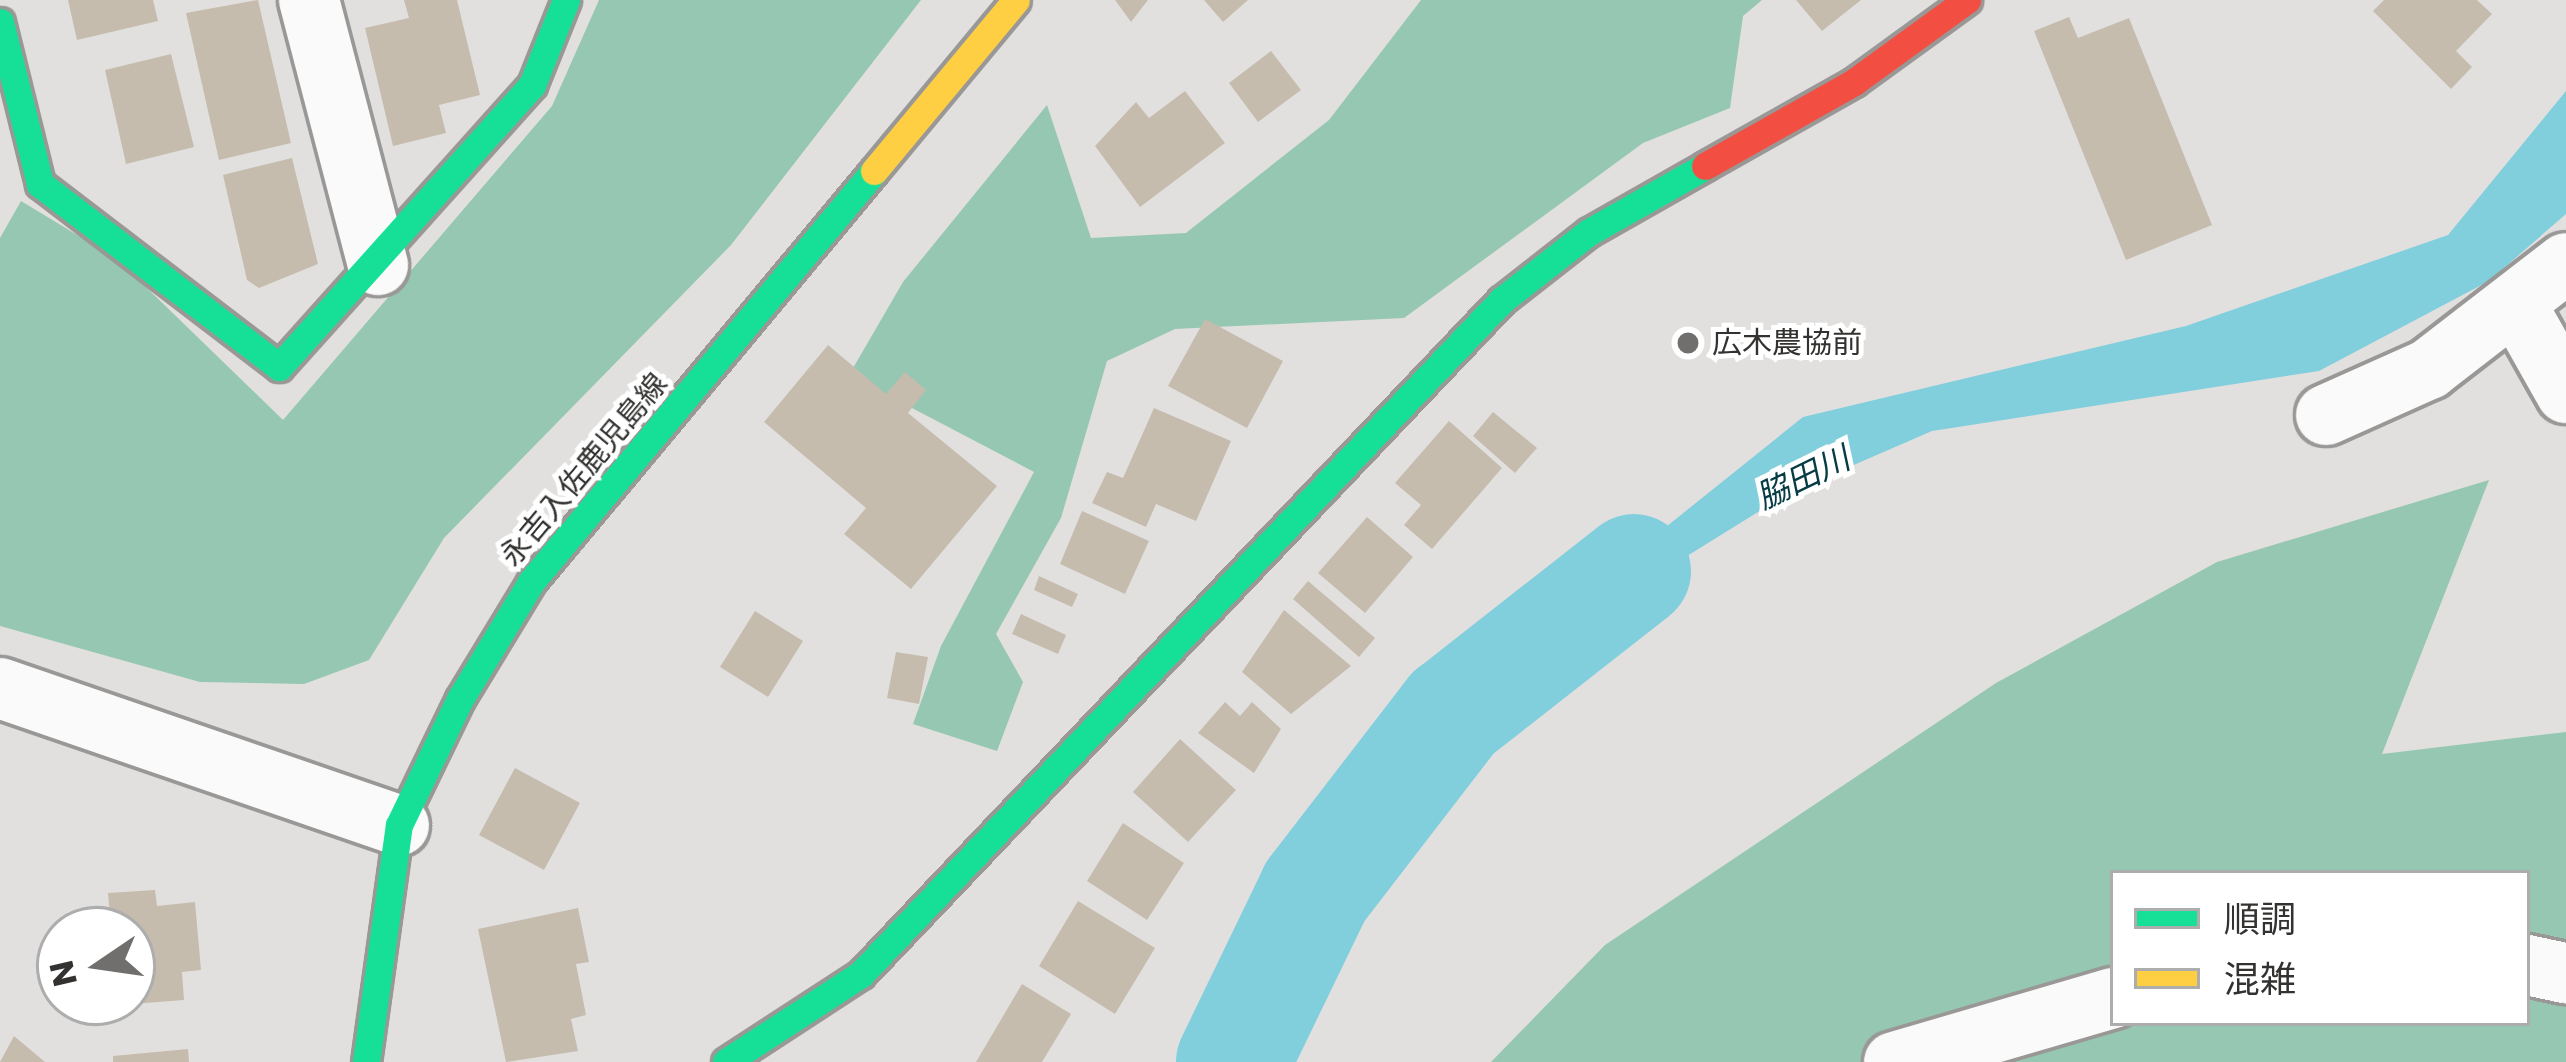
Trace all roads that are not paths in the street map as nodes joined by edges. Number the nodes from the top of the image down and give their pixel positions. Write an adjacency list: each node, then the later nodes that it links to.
1 (309, 0): 7 (street)
2 (566, 0): 7 (street)
3 (1016, 0): 12 (street, 永吉入佐鹿児島線)
4 (1966, 0): 17 (street)
5 (0, 22): 7 (street)
6 (2566, 263): 8 (street)
7 (378, 265)
8 (2516, 307): 9 (street); 10 (street)
9 (2566, 393)
10 (2326, 415)
11 (0, 688): 12 (street)
12 (399, 825): 16 (street, 永吉入佐鹿児島線)
13 (2530, 966): 14 (street)
14 (2566, 973)
15 (2110, 999): 18 (street)
16 (366, 1062)
17 (726, 1062)
18 (1894, 1062)

